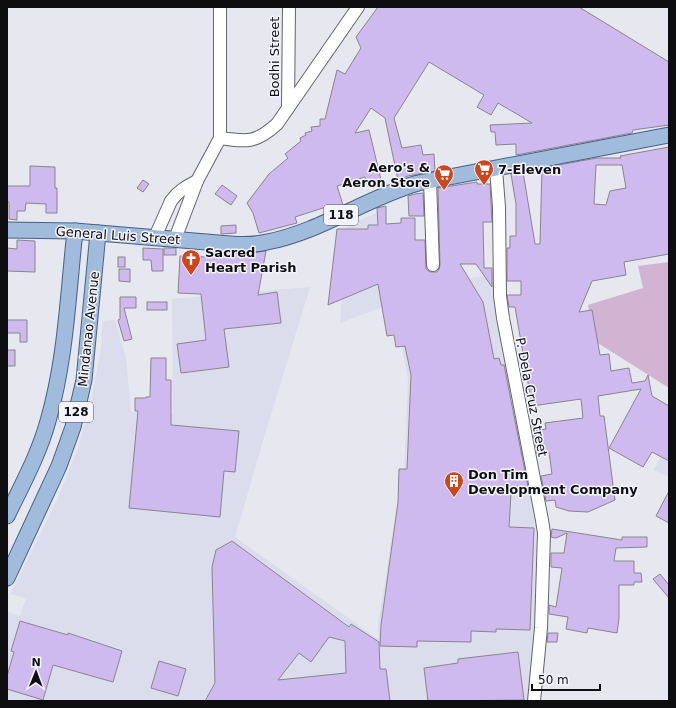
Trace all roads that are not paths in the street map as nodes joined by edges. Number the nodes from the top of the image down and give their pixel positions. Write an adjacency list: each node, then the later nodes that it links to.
1 (220, 7): 6 (street)
2 (289, 7): 4 (street, Bodhi Street)
3 (358, 7): 4 (street)
4 (288, 108): 6 (street)
5 (669, 135): 7 (main road, General Luis Street / 118)
6 (220, 138): 9 (street)
7 (496, 169): 8 (main road, General Luis Street / 118); 21 (street, P. Dela Cruz Street)
8 (430, 180): 14 (main road, General Luis Street / 118); 17 (street)
9 (197, 181): 13 (street); 14 (street)
10 (7, 230): 11 (main road, General Luis Street / 118)
11 (75, 231): 12 (main road, General Luis Street / 118); 15 (main road, Mindanao Avenue / 128)
12 (98, 233): 13 (main road, General Luis Street / 118); 16 (main road, Mindanao Avenue / 128)
13 (155, 237): 14 (main road, General Luis Street / 118)
14 (175, 239)
15 (73, 247): 16 (main road); 18 (main road, Mindanao Avenue / 128)
16 (97, 250): 19 (main road, Mindanao Avenue / 128)
17 (433, 265)
18 (7, 516)
19 (11, 558): 20 (main road, Mindanao Avenue / 128)
20 (7, 578)
21 (534, 701)

